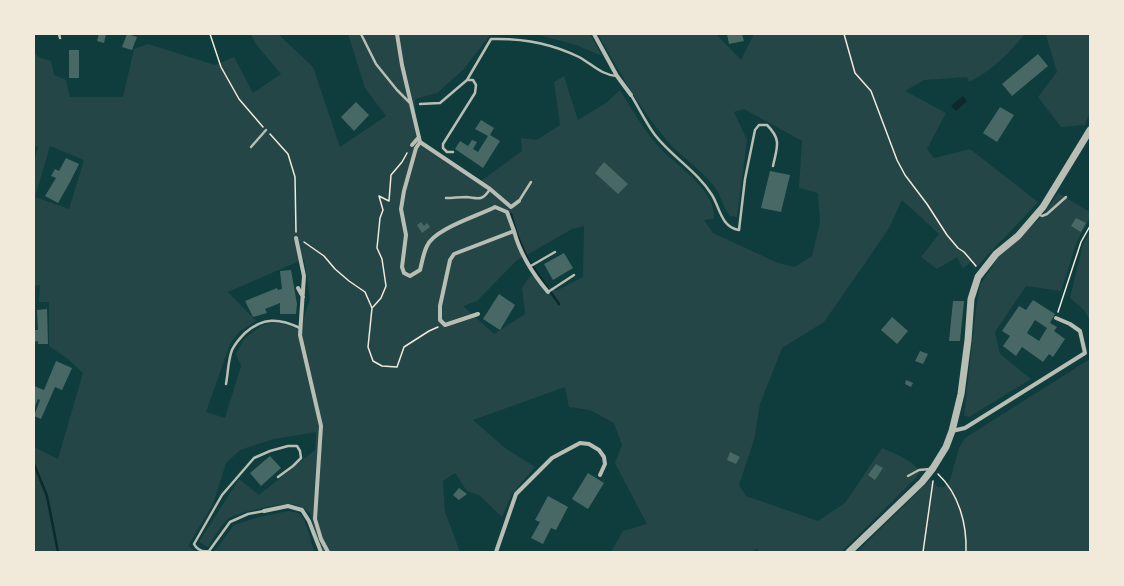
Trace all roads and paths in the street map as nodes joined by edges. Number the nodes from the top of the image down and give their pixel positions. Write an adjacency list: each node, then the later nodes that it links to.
1 (59, 34): 6 (lane)
2 (361, 34): 10 (lane)
3 (397, 34): 10 (street)
4 (594, 34): 7 (street)
5 (844, 34): 29 (path)
6 (60, 38)
7 (617, 76): 8 (lane); 9 (street)
8 (467, 80): 11 (lane); 17 (lane)
9 (631, 95): 18 (lane)
10 (411, 104): 14 (street)
11 (420, 104)
12 (266, 130): 16 (lane)
13 (1090, 130): 24 (street)
14 (419, 140): 15 (street); 20 (street); 26 (street)
15 (412, 144): 35 (path)
16 (250, 147)
17 (453, 152)
18 (773, 166)
19 (531, 182): 23 (lane)
20 (490, 189): 22 (lane); 23 (street)
21 (1066, 197): 24 (lane)
22 (446, 198)
23 (519, 201)
24 (1038, 214): 41 (street)
25 (1090, 226): 37 (path)
26 (514, 231): 30 (street); 38 (street)
27 (296, 238): 34 (street); 35 (path)
28 (555, 252): 30 (lane)
29 (972, 260)
30 (529, 267): 33 (street)
31 (574, 274): 33 (lane)
32 (298, 288): 34 (street)
33 (548, 292)
34 (303, 297): 39 (street)
35 (372, 308): 38 (path)
36 (478, 314): 38 (street)
37 (1056, 318): 41 (street)
38 (445, 324)
39 (300, 328): 40 (lane); 48 (street)
40 (226, 384)
41 (952, 431): 42 (street)
42 (933, 468): 44 (lane); 50 (street); 51 (path); 52 (path)
43 (600, 475): 49 (street)
44 (908, 476)
45 (278, 478): 46 (lane)
46 (264, 511): 47 (street)
47 (321, 552)
48 (328, 552)
49 (496, 552)
50 (849, 552)
51 (923, 552)
52 (966, 552)

